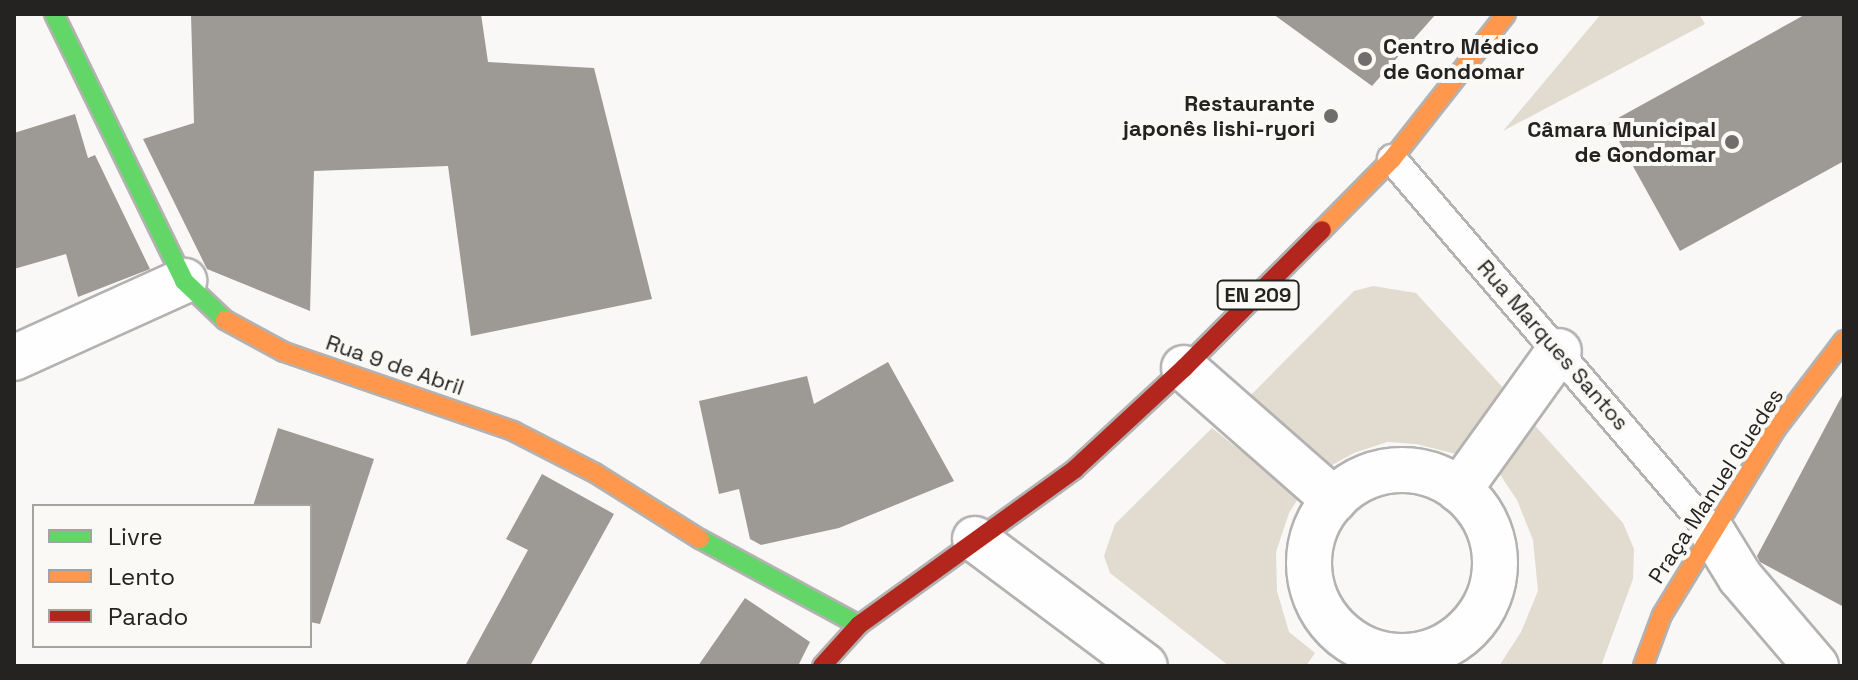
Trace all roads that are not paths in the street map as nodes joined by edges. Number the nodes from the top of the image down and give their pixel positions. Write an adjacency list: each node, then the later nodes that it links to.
1 (54, 14): 4 (main road, Rua 9 de Abril)
2 (1506, 14): 3 (main road, EN 209)
3 (1392, 159): 6 (lane, Rua Marques Santos); 8 (main road, EN 209)
4 (184, 281): 7 (street); 13 (main road, Rua 9 de Abril)
5 (1844, 340): 11 (main road, Praça Manuel Guedes)
6 (1559, 351): 9 (street); 11 (lane, Rua Marques Santos)
7 (14, 358)
8 (1184, 368): 10 (street); 12 (main road, EN 209)
9 (1459, 490): 10 (street); 14 (street)
10 (1334, 500): 14 (street)
11 (1713, 533): 17 (main road, Praça Manuel Guedes); 18 (street)
12 (975, 539): 13 (main road, EN 209); 16 (street)
13 (859, 625): 15 (main road, EN 209)
14 (1346, 654)
15 (822, 666)
16 (1145, 666)
17 (1643, 666)
18 (1816, 666)

